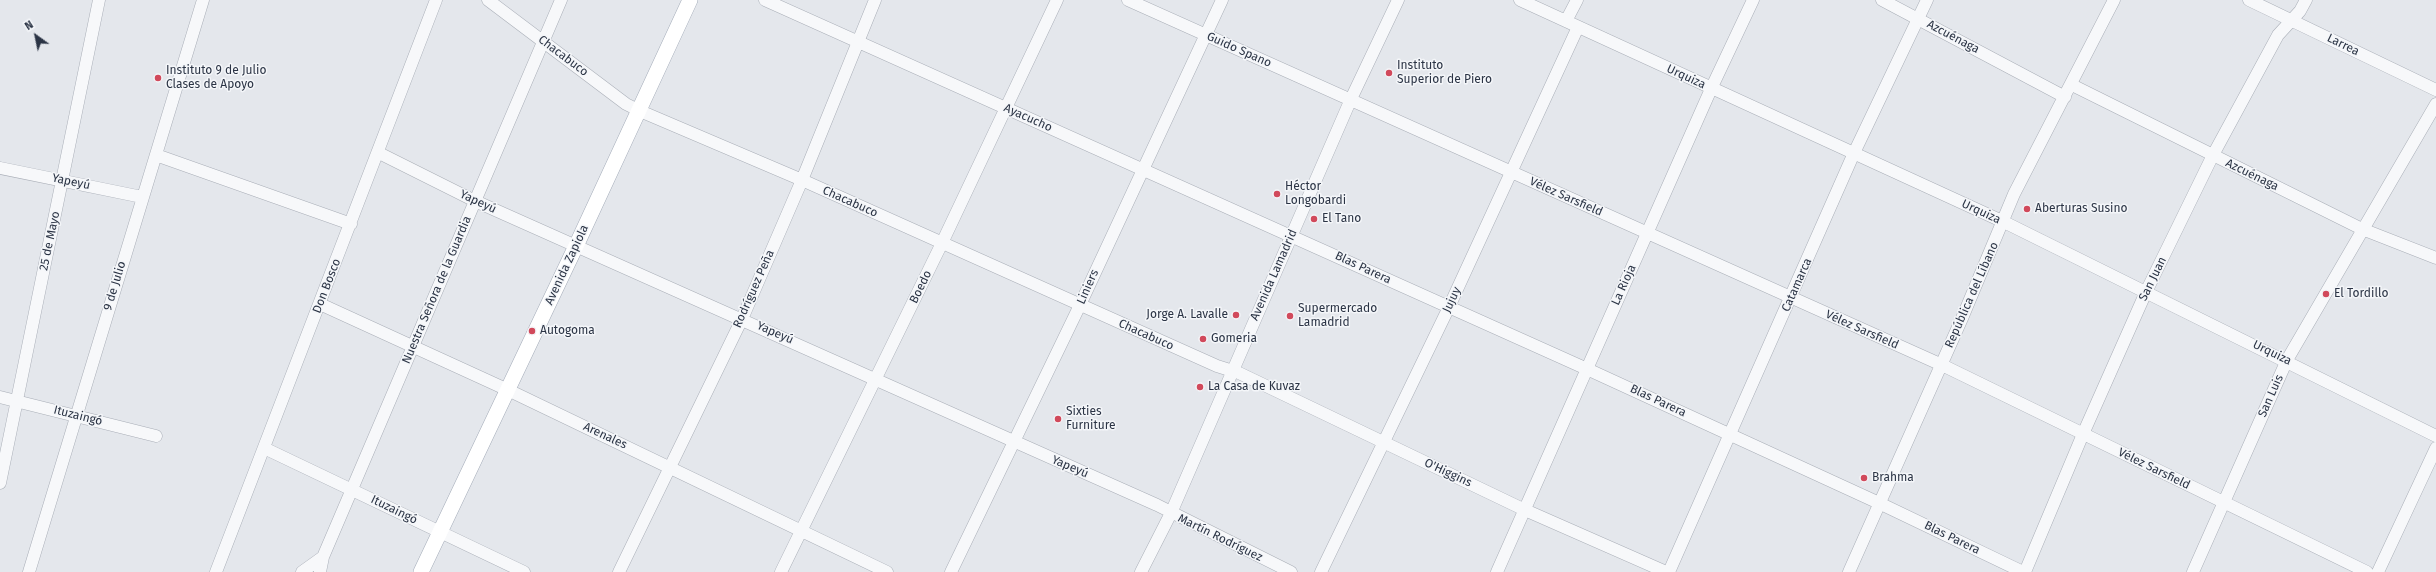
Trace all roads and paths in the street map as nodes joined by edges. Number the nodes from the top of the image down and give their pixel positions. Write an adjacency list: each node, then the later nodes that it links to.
1 (99, 0): 43 (street, 25 de Mayo)
2 (203, 0): 38 (street, 9 de Julio)
3 (436, 0): 36 (street, Don Bosco)
4 (488, 0): 27 (street, Chacabuco)
5 (561, 0): 27 (street, Nuestra Señora de la Guardia)
6 (690, 0): 35 (main road, Avenida Zapiola)
7 (765, 0): 26 (street, Ayacucho)
8 (875, 0): 26 (street, Rodríguez Peña)
9 (1057, 0): 34 (street, Boedo)
10 (1128, 0): 25 (street, Guido Spano)
11 (1222, 0): 25 (street, Liniers)
12 (1398, 0): 32 (street, Avenida Lamadrid)
13 (1520, 0): 22 (street, Urquiza)
14 (1577, 0): 22 (street)
15 (1753, 0): 29 (street, La Rioja)
16 (1882, 0): 21 (street, Azcuénaga)
17 (1927, 0): 21 (street, Catamarca)
18 (2114, 0): 28 (street, República del Líbano)
19 (2249, 0): 23 (street, Larrea)
20 (2306, 0): 23 (street, San Juan)
21 (1918, 18): 31 (street, Azcuénaga); 37 (street, Catamarca)
22 (1566, 21): 24 (street, Urquiza)
23 (2292, 21): 30 (street, Larrea); 39 (street, San Juan)
24 (1578, 27): 29 (street, Urquiza); 42 (street, Jujuy)
25 (1206, 35): 32 (street, Guido Spano); 41 (street, Liniers)
26 (859, 41): 34 (street, Ayacucho); 44 (street, Rodríguez Peña)
27 (543, 42): 35 (street, Chacabuco); 46 (street, Nuestra Señora de la Guardia)
28 (2072, 85): 31 (street, República del Líbano); 39 (street, Azcuénaga)
29 (1711, 89): 37 (street, Urquiza); 50 (street, La Rioja)
30 (2436, 90)
31 (2065, 97): 47 (street, República del Líbano)
32 (1351, 99): 42 (street, Vélez Sarsfield); 51 (street, Avenida Lamadrid)
33 (2436, 104): 49 (street, San Luis)
34 (1005, 108): 41 (street, Ayacucho); 52 (street, Boedo)
35 (640, 111): 44 (street, Chacabuco); 53 (main road, Avenida Zapiola)
36 (379, 153): 46 (street, Yapeyú); 48 (street, Don Bosco)
37 (1854, 153): 47 (street, Urquiza); 56 (street, Catamarca)
38 (156, 155): 45 (street, 9 de Julio); 48 (street)
39 (2213, 155): 49 (street, Azcuénaga); 55 (street, San Juan)
40 (0, 168): 43 (street, Yapeyú)
41 (1141, 169): 51 (street, Ayacucho); 58 (street, Liniers)
42 (1511, 172): 50 (street, Vélez Sarsfield); 59 (street, Jujuy)
43 (63, 180): 45 (street, Yapeyú); 69 (street, 25 de Mayo)
44 (802, 180): 52 (street, Chacabuco); 60 (street, Rodríguez Peña)
45 (142, 197): 70 (street, 9 de Julio)
46 (475, 201): 53 (street, Yapeyú); 61 (street, Nuestra Señora de la Guardia)
47 (2004, 222): 55 (street, Urquiza); 63 (street, República del Líbano)
48 (351, 224): 57 (street, Don Bosco)
49 (2362, 229): 54 (street, Azcuénaga); 62 (street, San Luis)
50 (1647, 233): 56 (street, Vélez Sarsfield); 64 (street, La Rioja)
51 (1292, 235): 59 (street, Blas Parera); 65 (street, Avenida Lamadrid)
52 (942, 243): 58 (street, Chacabuco); 66 (street, Boedo)
53 (576, 246): 60 (street, Yapeyú); 67 (main road, Avenida Zapiola)
54 (2436, 258)
55 (2146, 292): 62 (street, Urquiza); 71 (street, San Juan)
56 (1791, 298): 63 (street, Vélez Sarsfield); 72 (street, Catamarca)
57 (320, 304): 61 (street, Arenales); 77 (street, Don Bosco)
58 (1080, 305): 65 (street, Chacabuco); 76 (street, Liniers)
59 (1449, 307): 64 (street, Blas Parera); 75 (street, Jujuy)
60 (742, 319): 66 (street, Yapeyú); 79 (street, Rodríguez Peña)
61 (413, 346): 67 (street, Arenales); 81 (street, Nuestra Señora de la Guardia)
62 (2287, 360): 74 (street, Urquiza); 82 (street, San Luis)
63 (1942, 365): 71 (street, Vélez Sarsfield); 83 (street, República del Líbano)
64 (1587, 369): 72 (street, Blas Parera); 84 (street, La Rioja)
65 (1232, 370): 75 (street, O'Higgins); 85 (street, Avenida Lamadrid)
66 (875, 378): 76 (street, Yapeyú); 86 (street, Boedo)
67 (508, 390): 79 (street, Arenales); 87 (main road, Avenida Zapiola)
68 (0, 397): 69 (street, Ituzaingó)
69 (16, 400): 70 (street, Ituzaingó); 80 (street, 25 de Mayo)
70 (76, 415): 73 (street, Ituzaingó); 89 (street, 9 de Julio)
71 (2083, 434): 82 (street, Vélez Sarsfield); 105 (street, San Juan)
72 (1731, 435): 83 (street, Blas Parera); 103 (street, Catamarca)
73 (156, 436)
74 (2436, 436)
75 (1382, 442): 84 (street, O'Higgins); 101 (street, Jujuy)
76 (1014, 443): 85 (street, Yapeyú); 98 (street, Liniers)
77 (264, 448): 81 (street, Ituzaingó); 90 (street, Don Bosco)
78 (2436, 448): 108 (street)
79 (670, 467): 86 (street, Arenales); 95 (street, Rodríguez Peña)
80 (0, 483)
81 (352, 489): 87 (street, Ituzaingó); 88 (street, Nuestra Señora de la Guardia)
82 (2223, 502): 106 (street, San Luis); 107 (street, Vélez Sarsfield)
83 (1879, 503): 104 (street, República del Líbano); 105 (street, Blas Parera)
84 (1525, 510): 102 (street, La Rioja); 103 (street, O'Higgins)
85 (1171, 513): 99 (street, Avenida Lamadrid); 100 (street, Martín Rodríguez)
86 (801, 530): 96 (street, Boedo); 97 (street, Arenales)
87 (440, 532): 93 (main road, Avenida Zapiola); 94 (street, Ituzaingó)
88 (323, 557): 91 (street); 92 (street, Nuestra Señora de la Guardia)
89 (29, 572)
90 (216, 572)
91 (302, 572)
92 (320, 572)
93 (421, 572)
94 (524, 572)
95 (619, 572)
96 (781, 572)
97 (887, 572)
98 (951, 572)
99 (1142, 572)
100 (1291, 572)
101 (1321, 572)
102 (1497, 572)
103 (1668, 572)
104 (1849, 572)
105 (2024, 572)
106 (2193, 572)
107 (2367, 572)
108 (2378, 572)

